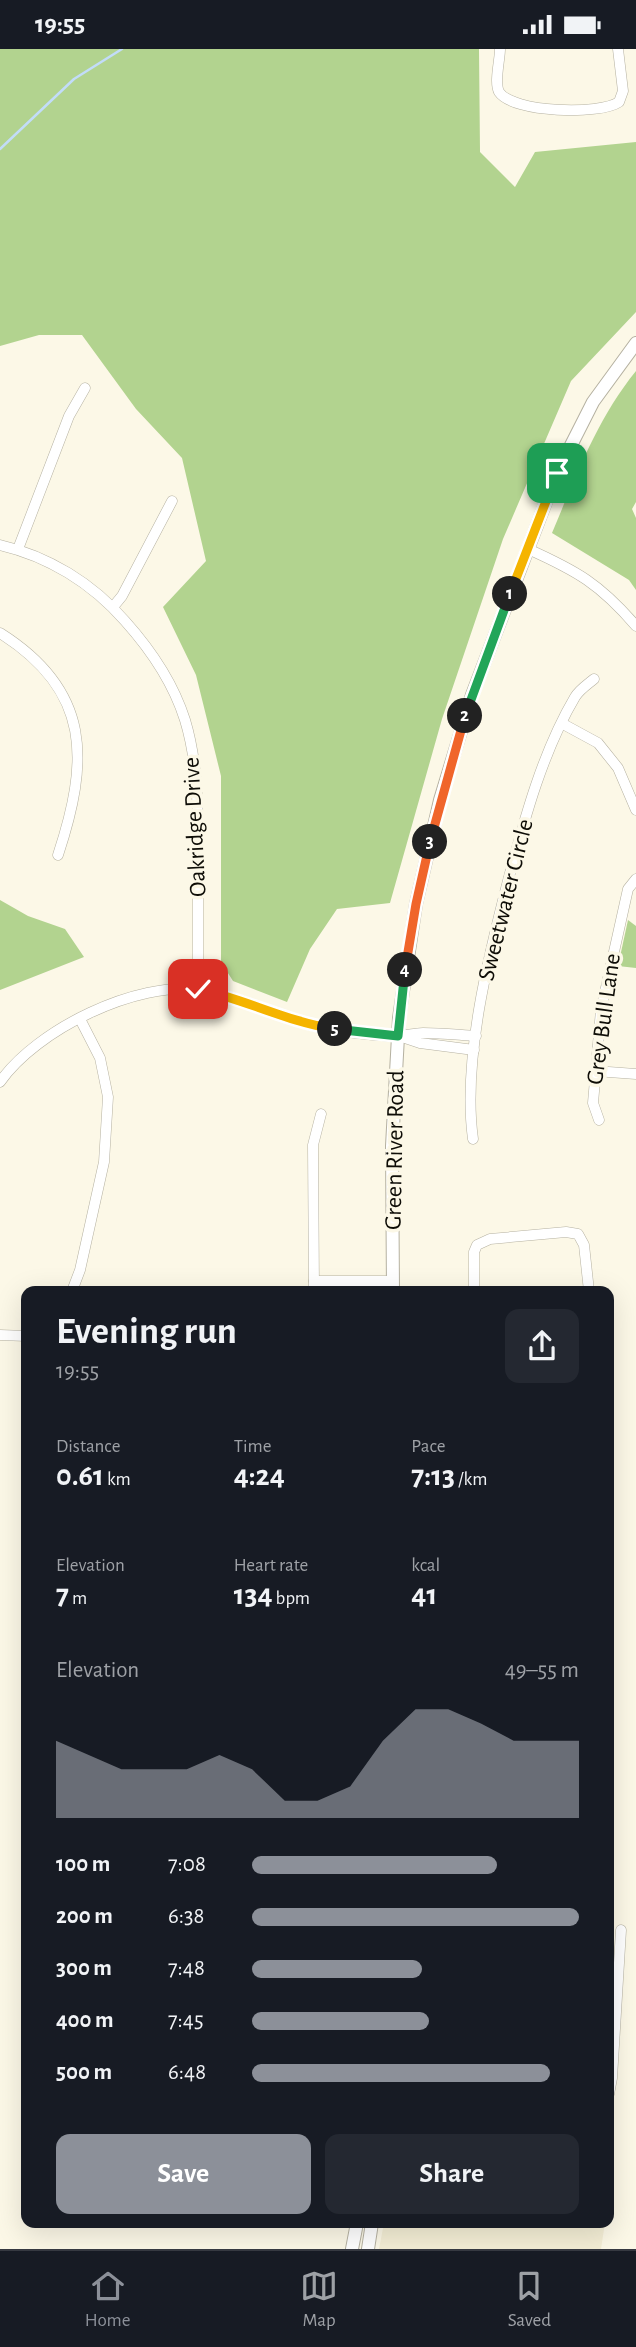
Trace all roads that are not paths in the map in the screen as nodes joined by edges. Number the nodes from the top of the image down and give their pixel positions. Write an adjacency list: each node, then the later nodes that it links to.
1 (500, 49): 2 (street)
2 (618, 49)
3 (636, 343): 8 (main road, Green River Road)
4 (85, 388): 7 (street)
5 (173, 501): 9 (street)
6 (0, 545): 7 (street, Oakridge Drive)
7 (18, 549): 9 (street, Oakridge Drive)
8 (528, 549): 10 (street); 19 (main road, Green River Road)
9 (113, 607): 17 (street, Oakridge Drive)
10 (636, 626)
11 (0, 633): 15 (street)
12 (594, 679): 13 (street, Sweetwater Circle)
13 (563, 724): 14 (street); 20 (street, Sweetwater Circle)
14 (636, 810)
15 (58, 855)
16 (636, 879): 22 (street, Grey Bull Lane)
17 (198, 989): 18 (street); 19 (street)
18 (80, 1019): 24 (street); 28 (street)
19 (398, 1036): 20 (street); 21 (street); 30 (main road, Green River Road)
20 (476, 1036): 21 (street, Sweetwater Circle)
21 (474, 1050): 27 (street, Sweetwater Circle)
22 (595, 1071): 23 (street); 26 (street, Grey Bull Lane)
23 (636, 1074)
24 (0, 1082)
25 (321, 1114): 29 (street)
26 (599, 1120)
27 (473, 1139)
28 (74, 1286)
29 (314, 1286): 30 (street)
30 (393, 1286)
31 (474, 1286): 32 (street)
32 (588, 1286)
33 (0, 1335): 34 (street)
34 (21, 1336)
35 (621, 1930): 36 (street)
36 (615, 1953): 37 (street)
37 (614, 1978)
38 (356, 2228): 40 (main road)
39 (371, 2228): 41 (main road)
40 (352, 2249)
41 (368, 2249)

